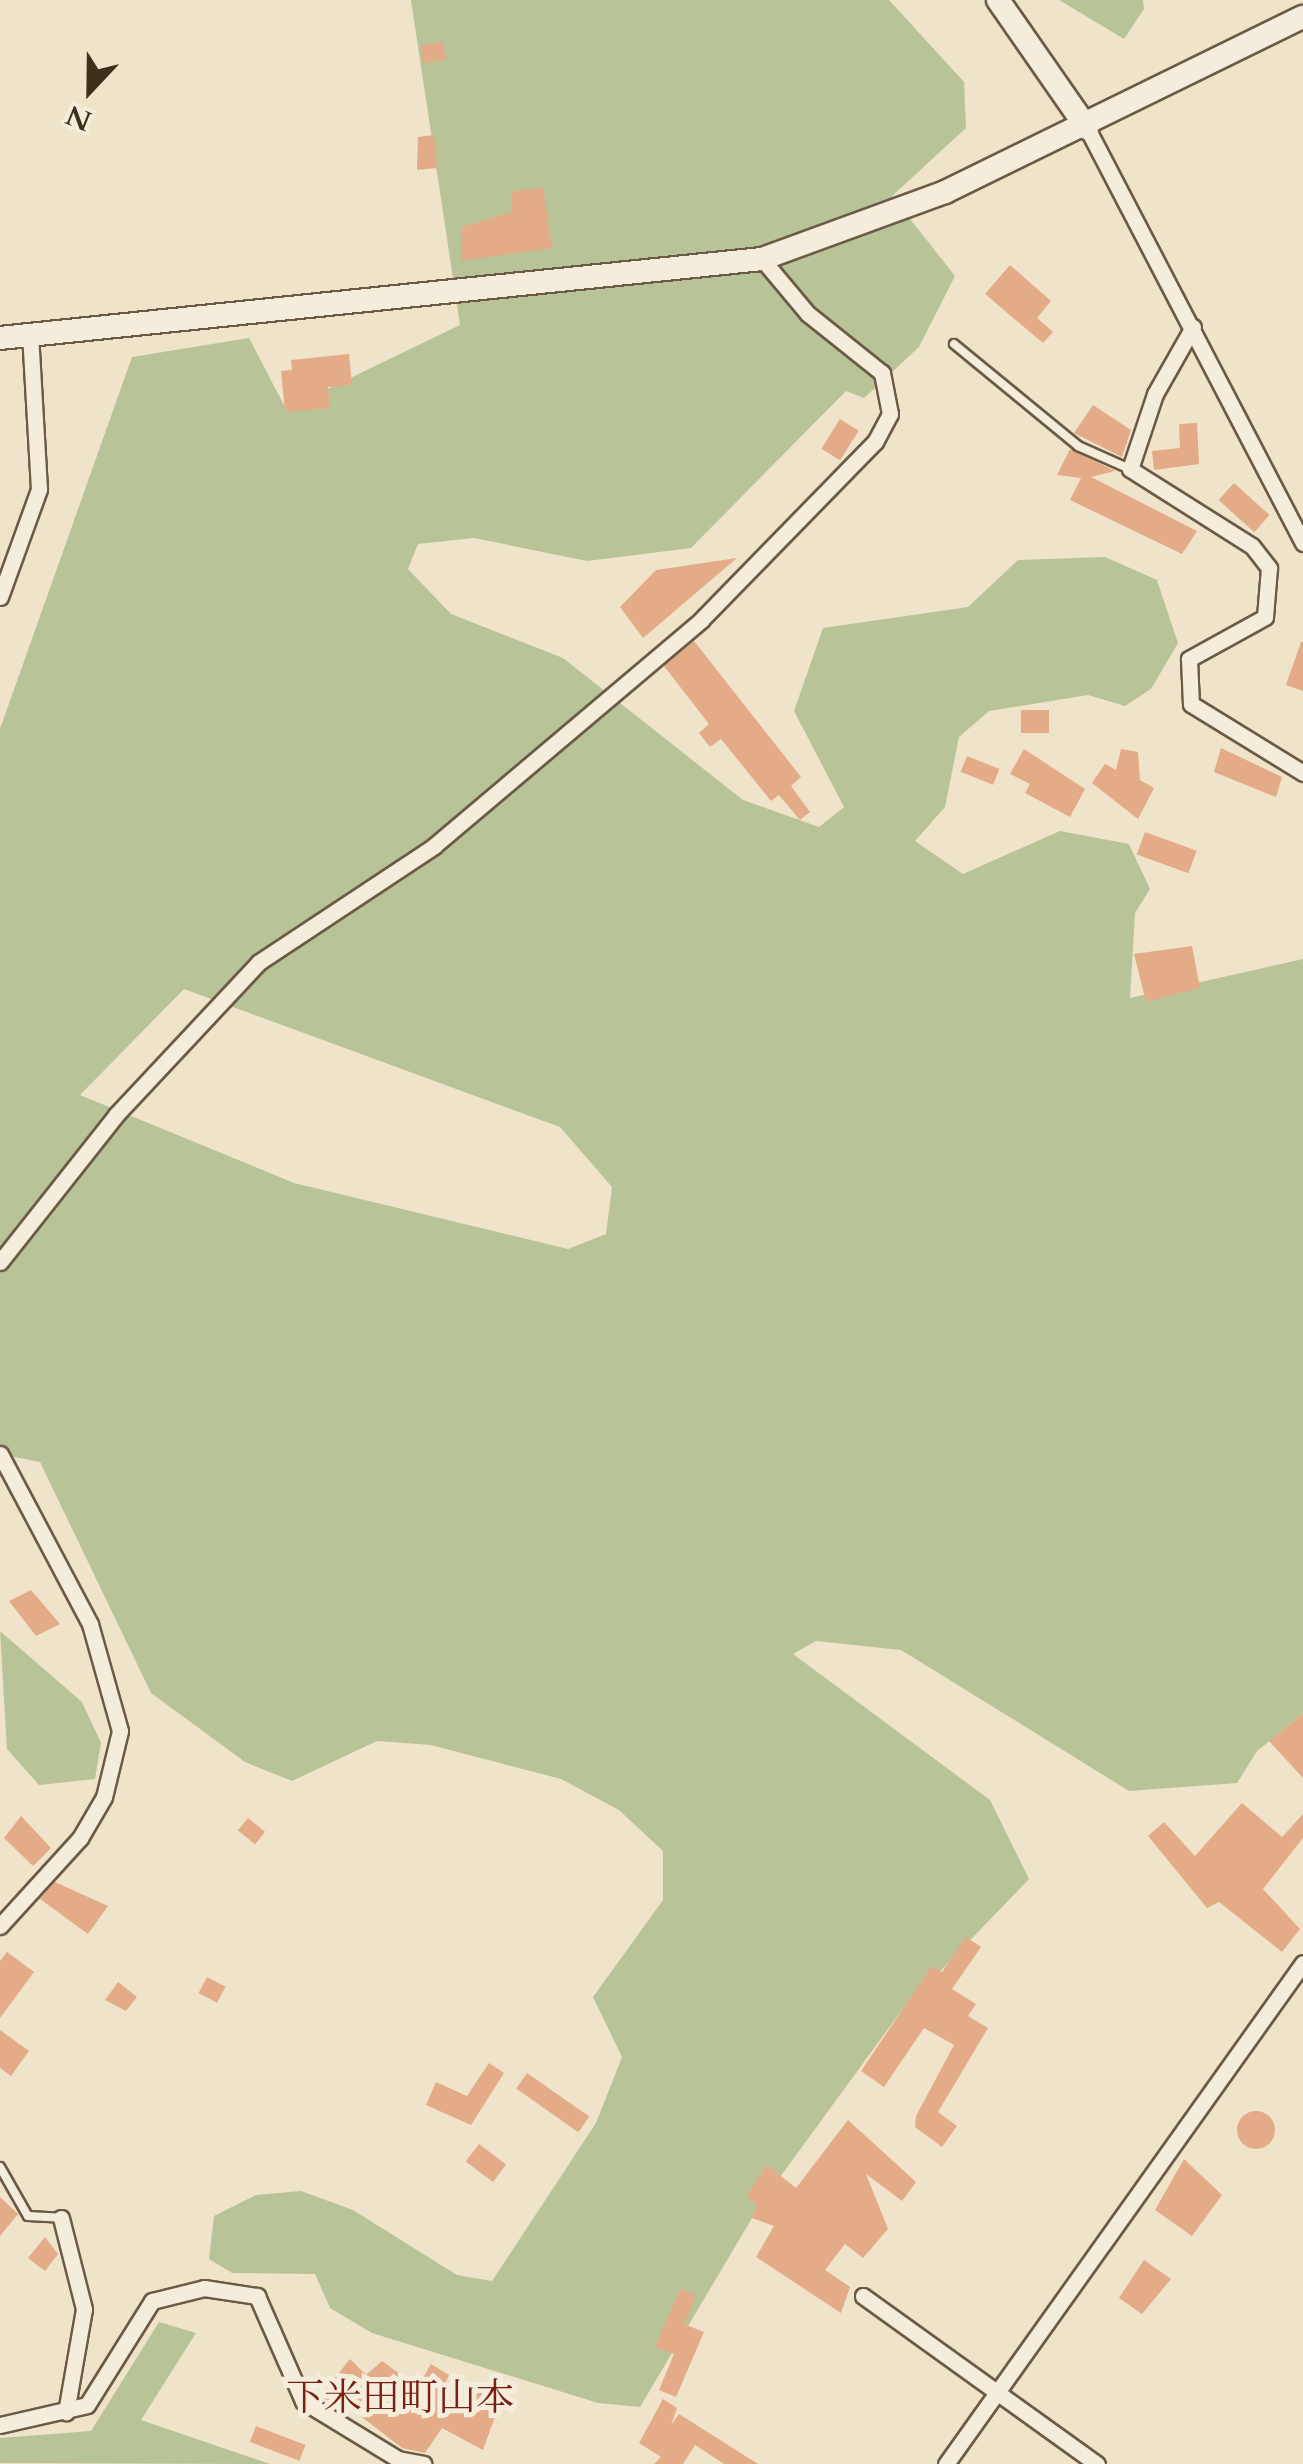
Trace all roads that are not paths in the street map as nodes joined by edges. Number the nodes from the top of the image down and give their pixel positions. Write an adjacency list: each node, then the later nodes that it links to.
1 (998, 0): 3 (street)
2 (1303, 17): 3 (street)
3 (1087, 128): 4 (street); 5 (street)
4 (762, 259): 6 (street); 13 (street)
5 (1193, 327): 9 (street); 10 (street)
6 (30, 335): 7 (street); 11 (street)
7 (0, 338)
8 (954, 344): 9 (lane)
9 (1130, 469): 12 (street)
10 (1303, 543)
11 (0, 597)
12 (1303, 772)
13 (0, 1262)
14 (0, 1454): 15 (street)
15 (0, 1926)
16 (1303, 1963): 20 (street)
17 (0, 2167): 18 (lane)
18 (61, 2218): 21 (street)
19 (862, 2296): 20 (street)
20 (998, 2394): 24 (street); 25 (street)
21 (66, 2412): 22 (street); 23 (street)
22 (0, 2425)
23 (424, 2464)
24 (946, 2464)
25 (1097, 2464)

